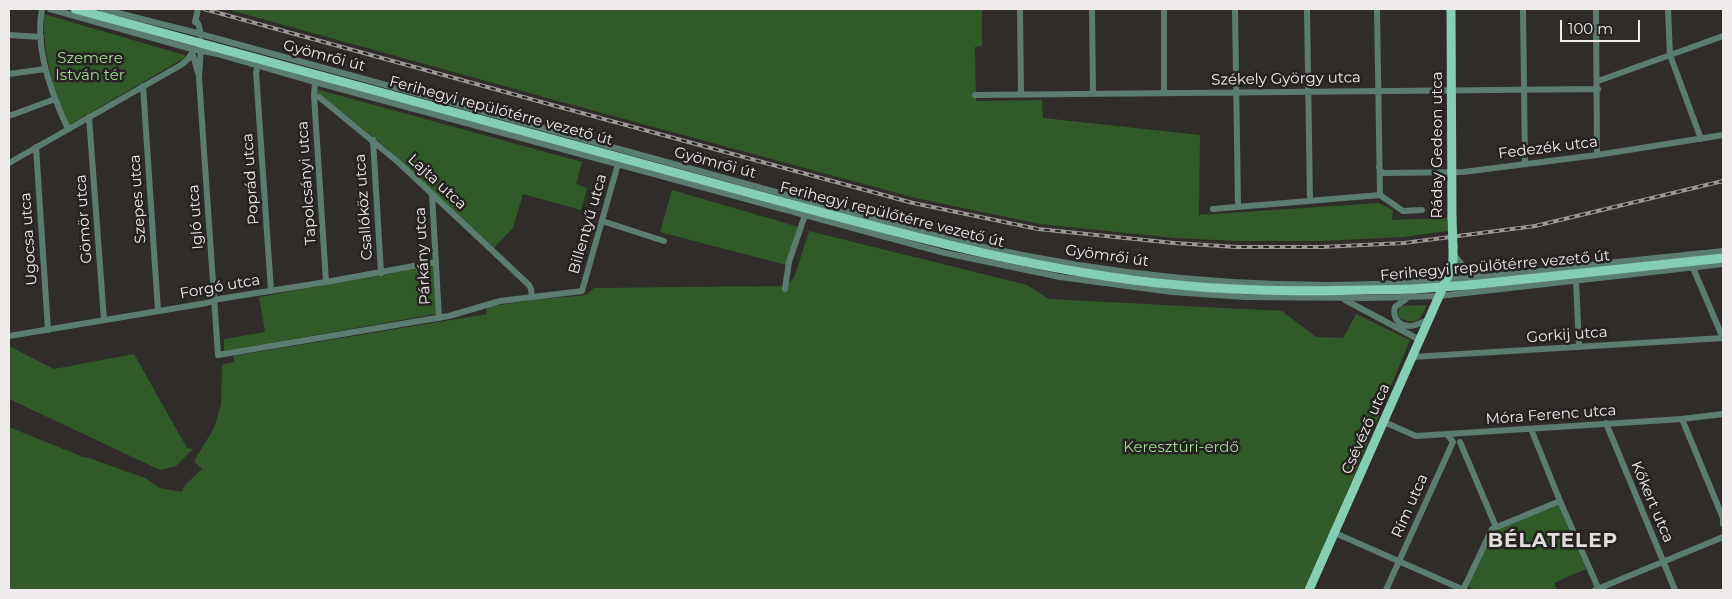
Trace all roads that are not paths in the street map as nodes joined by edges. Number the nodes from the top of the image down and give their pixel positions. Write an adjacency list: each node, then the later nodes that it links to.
1 (42, 9): 22 (street)
2 (50, 9): 25 (street, Gyömrői út)
3 (75, 9): 80 (main road, Ferihegyi repülőtérre vezető út, bridge)
4 (102, 9): 17 (street, Gyömrői út)
5 (198, 9): 16 (street, Igló utca)
6 (1020, 9): 42 (street)
7 (1092, 9): 43 (street)
8 (1164, 9): 41 (street)
9 (1235, 9): 40 (street)
10 (1308, 9): 39 (street)
11 (1377, 9): 38 (street)
12 (1451, 9): 36 (main road, Ráday Gedeon utca)
13 (1523, 9): 35 (street)
14 (1596, 9): 32 (street)
15 (1668, 9): 26 (street)
16 (198, 23): 17 (street); 18 (street, Igló utca); 19 (street, Igló utca); 23 (street)
17 (184, 30): 18 (street, Gyömrői út)
18 (193, 32): 19 (street, Gyömrői út); 25 (street, Igló utca)
19 (201, 34): 23 (street, Gyömrői út); 24 (street, Igló utca)
20 (9, 35): 22 (street)
21 (1723, 36): 26 (street)
22 (41, 37): 30 (street)
23 (219, 40): 80 (street, Gyömrői út)
24 (201, 50): 25 (street, Gyömrői út); 27 (street, Igló utca); 29 (street, Gyömrői út)
25 (192, 51): 27 (street, Igló utca); 28 (street)
26 (1670, 55): 32 (street); 51 (street)
27 (197, 63): 28 (street); 89 (street, Igló utca)
28 (181, 64): 34 (street)
29 (258, 66): 33 (street, Gyömrői út); 83 (street, Poprád utca)
30 (45, 69): 31 (street); 46 (street)
31 (9, 74)
32 (1598, 81): 37 (street)
33 (316, 82): 44 (street, Tapolcsányi utca); 56 (street, Gyömrői út)
34 (143, 86): 48 (street); 90 (street, Szepes utca)
35 (1524, 88): 36 (street, Székely György utca); 37 (street, Székely György utca); 57 (street)
36 (1452, 89): 38 (street, Székely György utca); 59 (main road, Ráday Gedeon utca)
37 (1598, 89): 54 (street)
38 (1378, 90): 39 (street, Székely György utca); 58 (street)
39 (1308, 91): 40 (street, Székely György utca); 62 (street)
40 (1236, 92): 41 (street, Székely György utca); 63 (street)
41 (1164, 93): 43 (street, Székely György utca)
42 (1021, 94): 43 (street, Székely György utca); 45 (street, Székely György utca)
43 (1093, 94)
44 (314, 95): 52 (street, Lajta utca); 79 (street, Tapolcsányi utca)
45 (975, 95)
46 (55, 99): 47 (street); 49 (street)
47 (9, 116)
48 (89, 117): 49 (street); 93 (street, Gömör utca)
49 (68, 129): 53 (street)
50 (1723, 135): 51 (street, Fedezék utca)
51 (1701, 139): 54 (street, Fedezék utca)
52 (373, 140): 60 (street, Lajta utca); 75 (street, Csallóköz utca)
53 (36, 148): 55 (street); 94 (street, Ugocsa utca)
54 (1597, 155): 57 (street, Fedezék utca)
55 (9, 163)
56 (618, 164): 66 (street, Gyömrői út); 67 (street, Billentyű utca)
57 (1525, 164): 59 (street, Fedezék utca)
58 (1379, 167): 59 (street, Fedezék utca); 61 (street)
59 (1453, 172): 69 (main road, Ráday Gedeon utca, bridge)
60 (432, 194): 72 (street, Párkány utca); 85 (street, Lajta utca)
61 (1380, 195): 62 (street); 65 (street)
62 (1310, 201): 63 (street)
63 (1238, 206): 64 (street)
64 (1213, 209)
65 (1422, 210)
66 (804, 215): 82 (street); 86 (street, Gyömrői út)
67 (602, 221): 68 (street); 85 (street, Billentyű utca)
68 (664, 241)
69 (1453, 250): 76 (street); 77 (main road, Ráday Gedeon utca)
70 (1723, 251): 76 (street, Gyömrői út)
71 (1723, 258): 81 (main road, Ferihegyi repülőtérre vezető út)
72 (436, 262): 75 (street, Forgó utca); 91 (street, Párkány utca)
73 (1723, 264): 74 (street, Gyömrői út)
74 (1693, 268): 78 (street, Gyömrői út); 96 (street)
75 (381, 272): 79 (street, Forgó utca)
76 (1480, 277): 77 (street, Gyömrői út); 81 (street)
77 (1446, 279): 80 (street, Gyömrői út); 84 (main road, Csévéző utca)
78 (1576, 281): 81 (street, Gyömrői út); 98 (street)
79 (326, 282): 83 (street, Forgó utca)
80 (1417, 285): 81 (main road, Ferihegyi repülőtérre vezető út, bridge); 88 (street)
81 (1469, 288): 84 (street, Gyömrői út)
82 (785, 289)
83 (271, 291): 89 (street, Forgó utca)
84 (1439, 296): 88 (street, Gyömrői út); 92 (main road, Csévéző utca)
85 (532, 297): 91 (street)
86 (1341, 298): 87 (street, Gyömrői út); 97 (street, Gyömrői út)
87 (1408, 298): 88 (street, Gyömrői út); 92 (street)
88 (1421, 298)
89 (214, 301): 90 (street, Forgó utca); 91 (street, Igló utca)
90 (158, 311): 93 (street, Forgó utca)
91 (439, 318)
92 (1429, 319): 97 (main road, Csévéző utca)
93 (104, 320): 94 (street, Forgó utca)
94 (48, 330): 95 (street, Forgó utca)
95 (9, 336)
96 (1723, 338): 98 (street, Gorkij utca)
97 (1420, 340): 99 (main road, Csévéző utca)
98 (1579, 347): 99 (street, Gorkij utca)
99 (1412, 357): 102 (main road, Csévéző utca)
100 (1723, 414): 101 (street, Móra Ferenc utca)
101 (1682, 420): 103 (street, Móra Ferenc utca); 109 (street)
102 (1384, 422): 106 (street, Móra Ferenc utca); 111 (main road, Csévéző utca)
103 (1606, 423): 104 (street, Móra Ferenc utca); 114 (street, Kőkert utca)
104 (1531, 429): 105 (street, Móra Ferenc utca); 108 (street)
105 (1466, 433): 106 (street, Móra Ferenc utca); 107 (street, Rím utca)
106 (1447, 434): 107 (street)
107 (1456, 442): 110 (street); 113 (street, Rím utca)
108 (1560, 501): 110 (street); 118 (street)
109 (1723, 524)
110 (1498, 526): 117 (street)
111 (1335, 534): 113 (street); 115 (main road, Csévéző utca)
112 (1723, 537): 114 (street)
113 (1399, 561): 116 (street, Rím utca); 117 (street)
114 (1663, 562): 118 (street); 119 (street, Kőkert utca)
115 (1309, 590)
116 (1386, 590)
117 (1464, 590)
118 (1597, 590)
119 (1675, 590)

